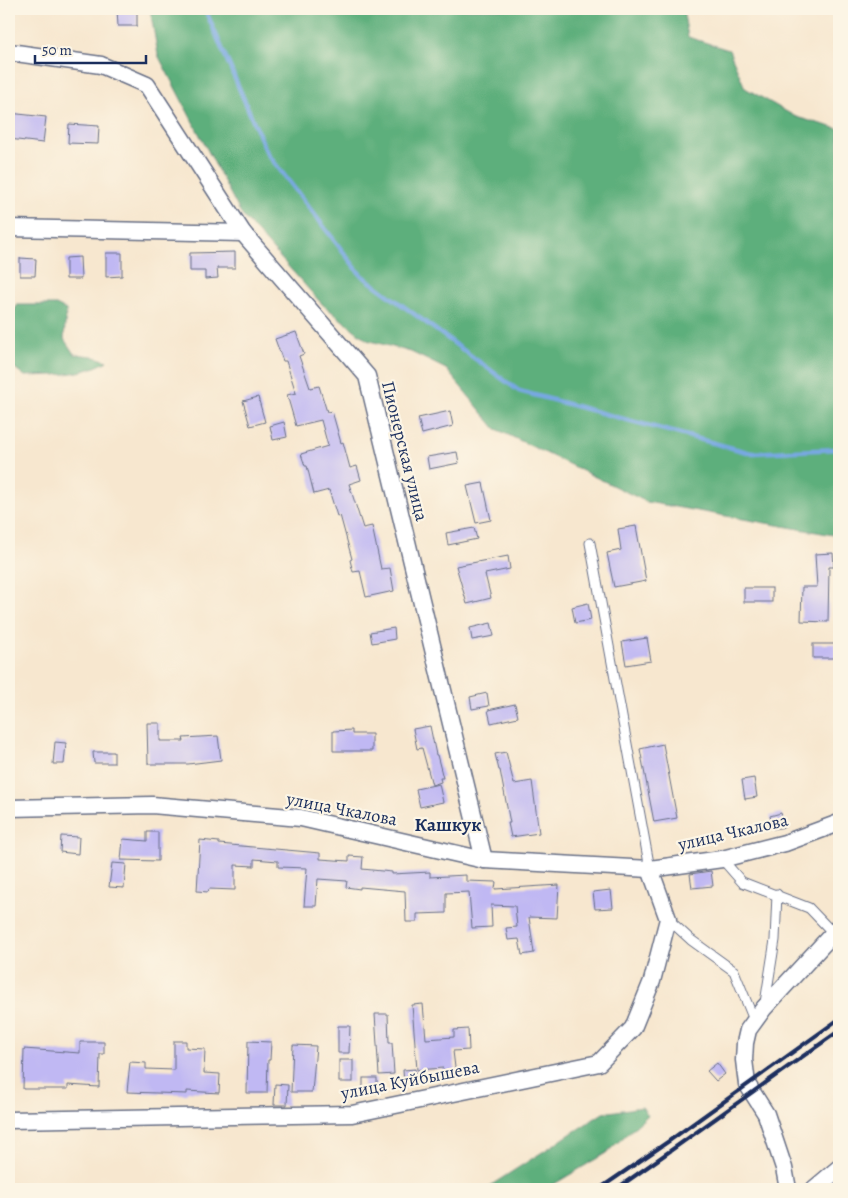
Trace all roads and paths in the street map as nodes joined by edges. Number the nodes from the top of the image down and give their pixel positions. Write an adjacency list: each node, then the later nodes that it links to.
1 (9, 52): 3 (street, Пионерская улица)
2 (9, 228): 3 (street)
3 (244, 233): 8 (street, Пионерская улица)
4 (590, 543): 9 (lane)
5 (9, 808): 8 (street, улица Чкалова)
6 (839, 823): 7 (street, улица Чкалова)
7 (722, 859): 9 (street, улица Чкалова); 10 (lane)
8 (484, 860): 9 (street, улица Чкалова)
9 (650, 869): 11 (street)
10 (777, 894): 12 (lane); 13 (lane)
11 (668, 919): 13 (lane); 14 (street, улица Куйбышева)
12 (836, 930): 13 (street)
13 (759, 1014): 16 (street)
14 (9, 1120)
15 (839, 1168): 18 (street)
16 (788, 1189): 17 (street)
17 (799, 1189)
18 (814, 1189)

